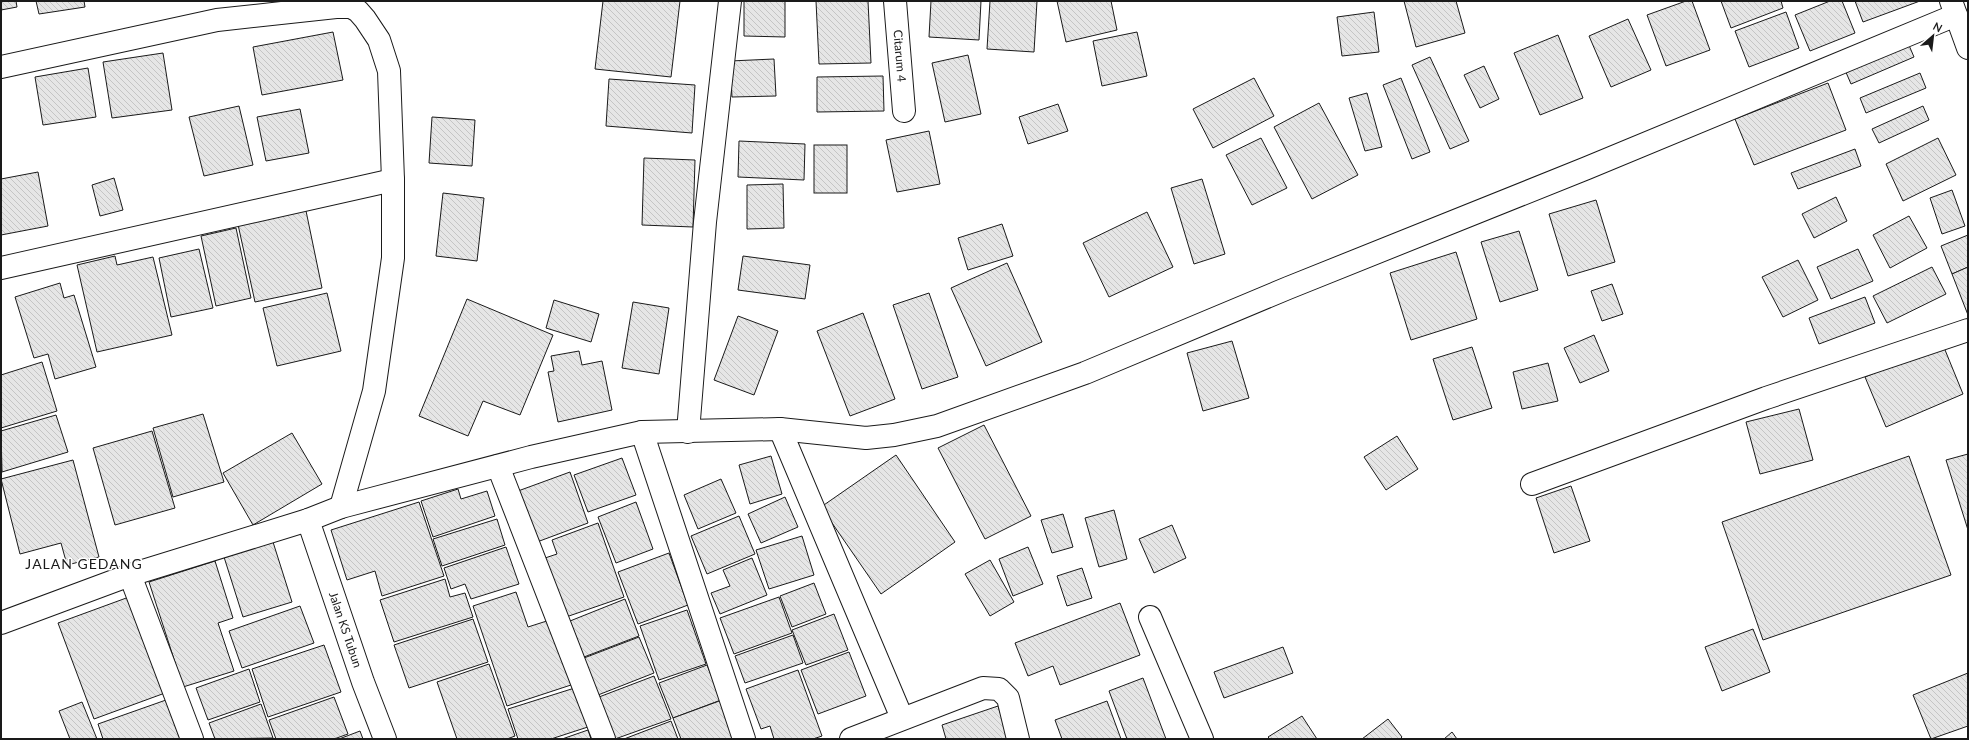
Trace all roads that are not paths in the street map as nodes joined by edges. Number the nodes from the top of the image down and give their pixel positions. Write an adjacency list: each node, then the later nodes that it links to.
1 (730, 1): 13 (street)
2 (895, 1): 7 (street, Citarum 4)
3 (1958, 8): 5 (street); 11 (street)
4 (215, 10): 6 (street); 8 (street)
5 (1968, 48)
6 (1, 67)
7 (904, 111)
8 (393, 180): 9 (street); 16 (street)
9 (1, 268)
10 (1968, 330): 15 (street)
11 (780, 429): 13 (street); 21 (street)
12 (642, 432): 13 (street); 14 (street); 26 (street)
13 (688, 432)
14 (498, 466): 16 (street); 25 (street)
15 (1532, 484)
16 (341, 507): 17 (street)
17 (308, 520): 18 (street); 24 (street, Jalan KS Tubun)
18 (130, 575): 20 (street); 23 (street)
19 (1150, 617): 28 (street)
20 (1, 623)
21 (902, 718): 22 (street); 27 (street)
22 (863, 737)
23 (192, 739)
24 (385, 739)
25 (604, 739)
26 (744, 739)
27 (1018, 739)
28 (1202, 739)

